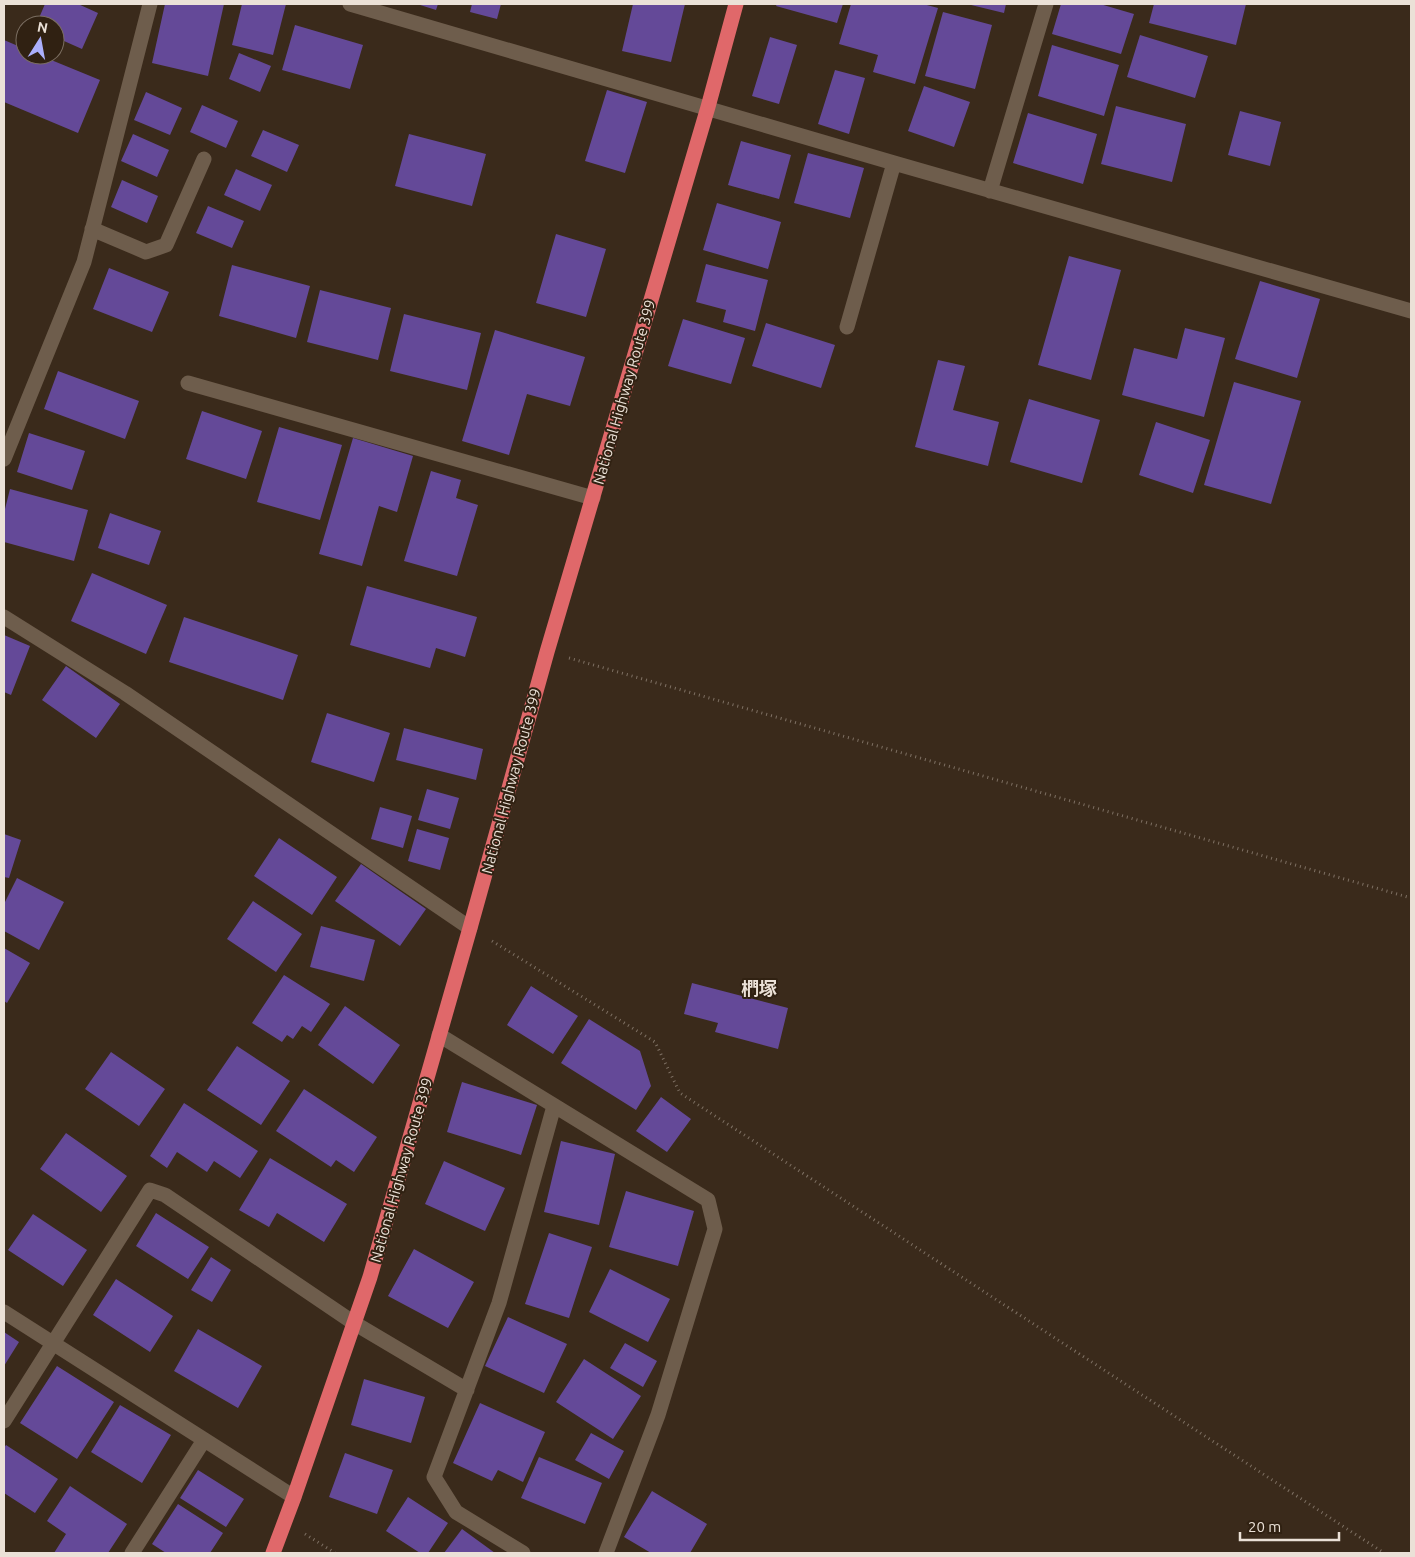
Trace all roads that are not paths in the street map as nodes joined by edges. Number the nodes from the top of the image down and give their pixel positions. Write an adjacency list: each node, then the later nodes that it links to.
1 (150, 4): 9 (lane)
2 (350, 4): 5 (lane)
3 (736, 4): 5 (highway, National Highway Route 399)
4 (1046, 4): 8 (lane)
5 (708, 107): 7 (lane); 14 (highway, National Highway Route 399)
6 (204, 159): 9 (lane)
7 (894, 163): 8 (lane); 11 (lane)
8 (990, 190): 10 (lane)
9 (92, 229): 13 (lane)
10 (1411, 311)
11 (847, 327)
12 (188, 383): 14 (lane)
13 (4, 459)
14 (592, 498): 16 (highway, National Highway Route 399)
15 (4, 617): 16 (lane)
16 (470, 928): 17 (highway, National Highway Route 399)
17 (440, 1035): 18 (lane); 20 (highway, National Highway Route 399)
18 (554, 1106): 22 (lane); 29 (lane)
19 (4, 1312): 21 (lane)
20 (354, 1323): 21 (lane); 22 (lane); 25 (highway, National Highway Route 399)
21 (53, 1344): 23 (lane); 24 (lane)
22 (467, 1390): 28 (lane)
23 (4, 1421)
24 (204, 1440): 25 (lane); 26 (lane)
25 (294, 1497): 27 (highway, National Highway Route 399)
26 (132, 1553)
27 (273, 1553)
28 (523, 1553)
29 (606, 1553)

